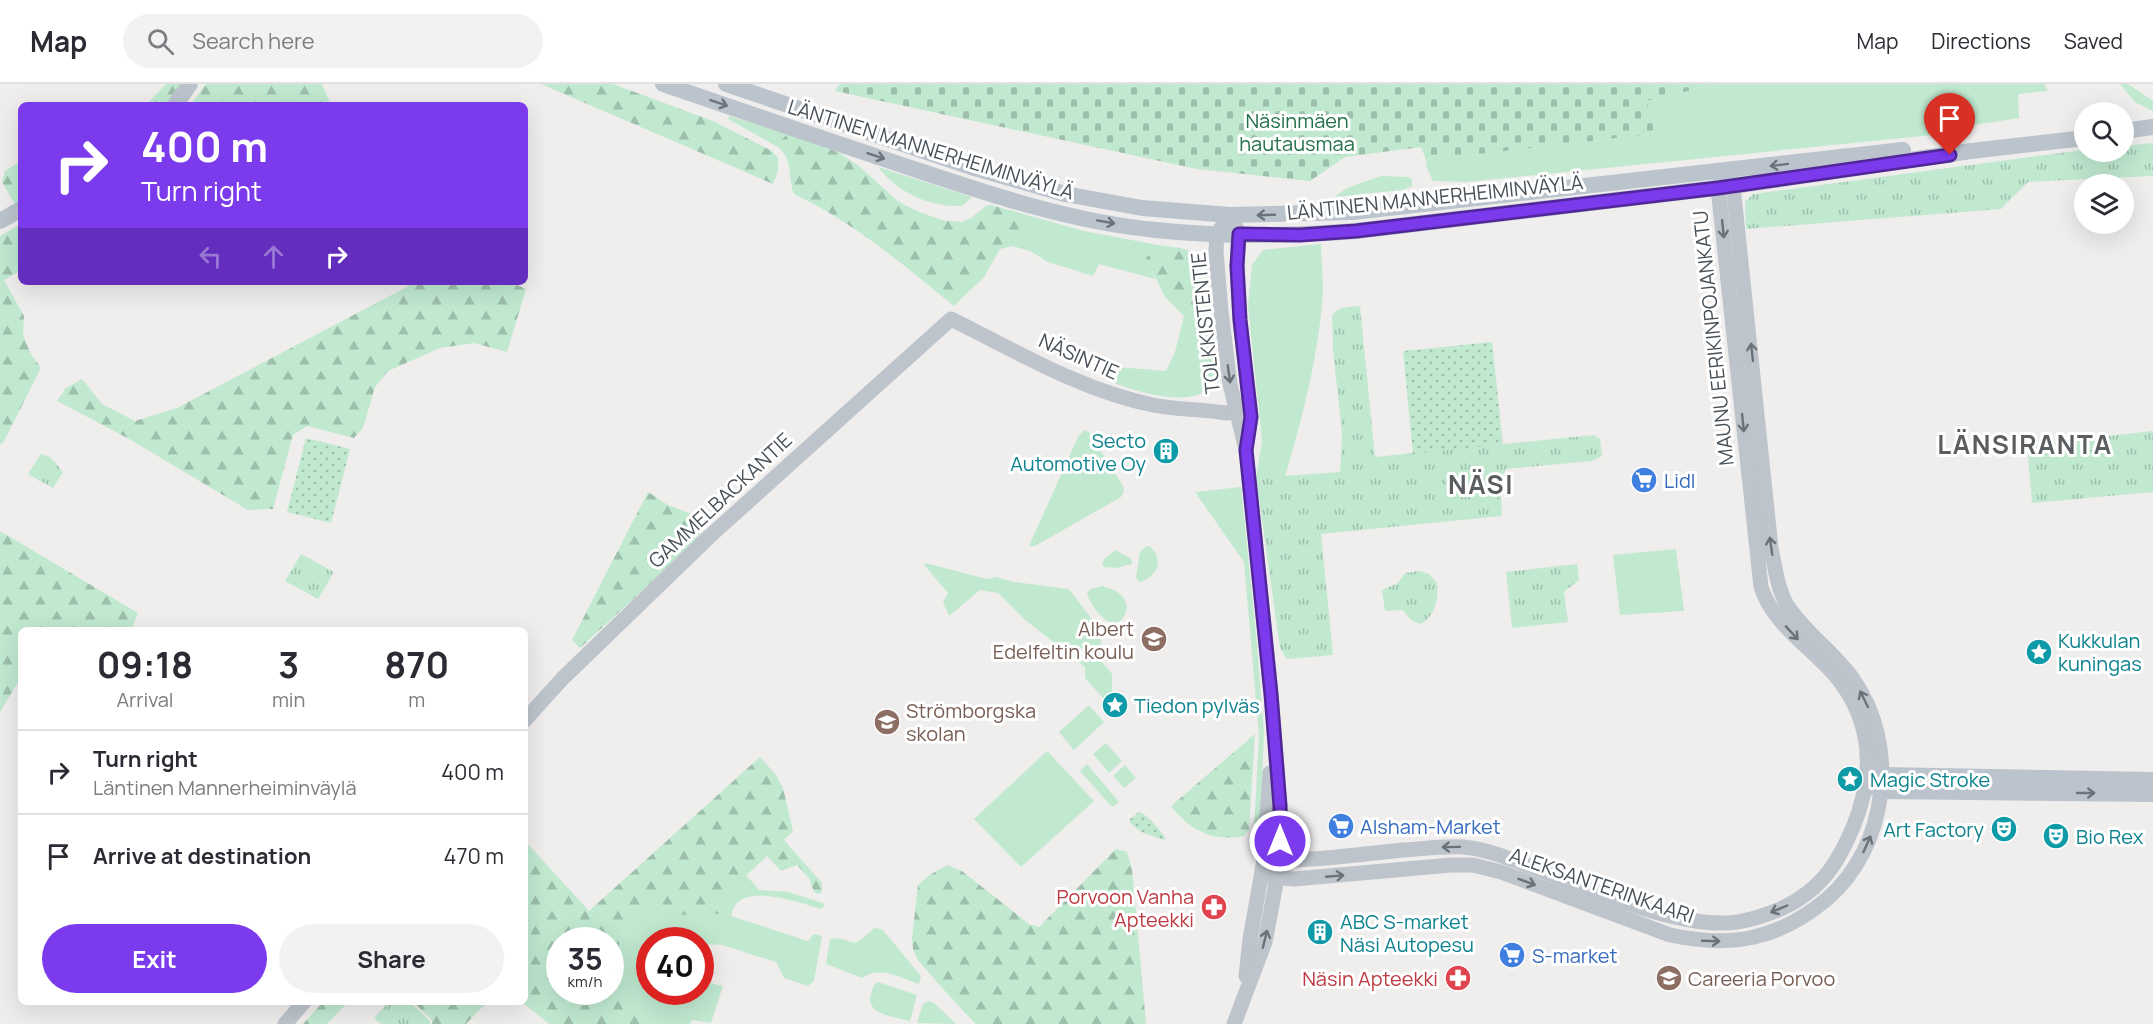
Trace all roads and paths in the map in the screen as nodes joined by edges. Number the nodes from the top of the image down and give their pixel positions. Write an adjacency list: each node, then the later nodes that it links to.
1 (190, 84): 4 (main road)
2 (663, 84): 13 (main road, LÄNTINEN MANNERHEIMINVÄYLÄ, one-way to 13)
3 (726, 84): 11 (main road, LÄNTINEN MANNERHEIMINVÄYLÄ)
4 (178, 102)
5 (2153, 127): 6 (main road)
6 (2134, 128)
7 (2074, 129): 9 (main road, LÄNTINEN MANNERHEIMINVÄYLÄ, one-way to 9)
8 (2074, 139): 9 (main road, LÄNTINEN MANNERHEIMINVÄYLÄ)
9 (1726, 182): 11 (main road, LÄNTINEN MANNERHEIMINVÄYLÄ, one-way to 11); 14 (main road, LÄNTINEN MANNERHEIMINVÄYLÄ); 19 (street, MAUNU EERIKINPOJANKATU, one-way to 9); 20 (street, MAUNU EERIKINPOJANKATU, one-way to 20)
10 (18, 212): 12 (main road)
11 (1230, 215): 13 (street, TOLKKISTENTIE); 14 (street, TOLKKISTENTIE)
12 (0, 221)
13 (1217, 234): 14 (main road, LÄNTINEN MANNERHEIMINVÄYLÄ); 17 (street, TOLKKISTENTIE, one-way to 17)
14 (1239, 234): 16 (street, TOLKKISTENTIE)
15 (951, 319): 17 (street, NÄSINTIE); 21 (street, GAMMELBACKANTIE)
16 (1250, 402): 17 (street, NÄSINTIE); 18 (street, TOLKKISTENTIE)
17 (1235, 405): 18 (street, TOLKKISTENTIE)
18 (1246, 450): 26 (street, TOLKKISTENTIE)
19 (1786, 603): 24 (street, ALEKSANTERINKAARI, one-way to 19)
20 (1772, 611): 23 (street, ALEKSANTERINKAARI, one-way to 23)
21 (528, 717)
22 (2153, 780): 24 (main road)
23 (1866, 783): 24 (main road); 26 (street, ALEKSANTERINKAARI, one-way to 26)
24 (1882, 783): 25 (main road, one-way to 25); 27 (street, ALEKSANTERINKAARI, one-way to 24)
25 (2153, 794)
26 (1271, 860): 27 (street, TOLKKISTENTIE)
27 (1269, 877): 30 (street, TOLKKISTENTIE)
28 (301, 1005): 29 (street)
29 (285, 1024)
30 (1234, 1024)

